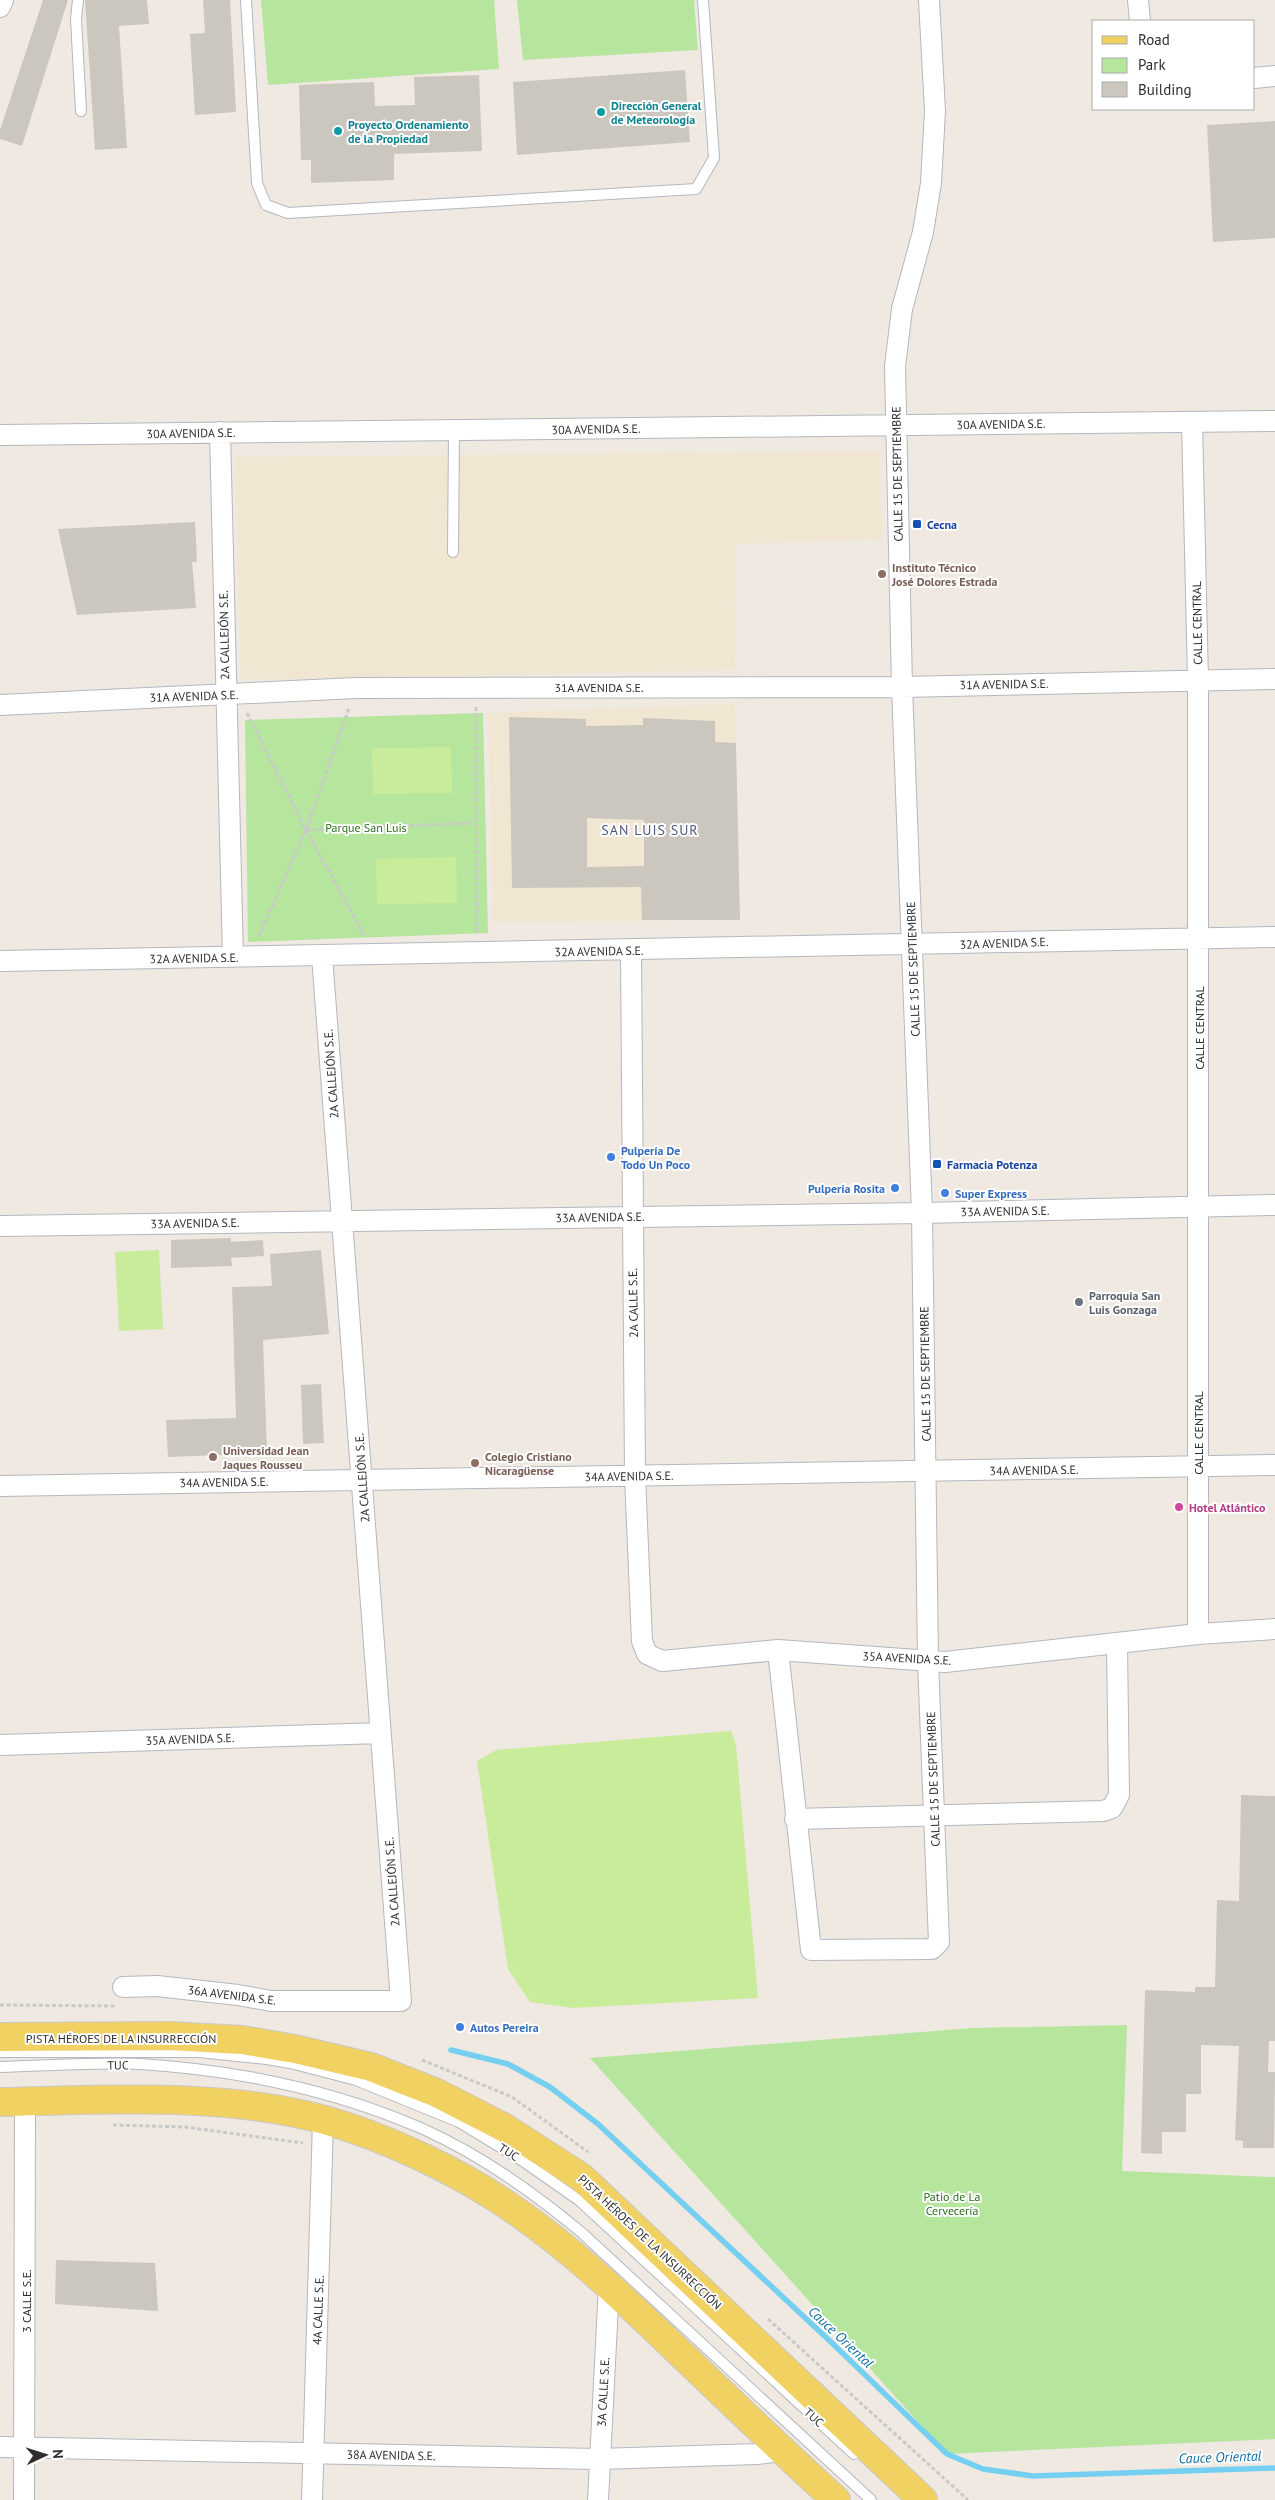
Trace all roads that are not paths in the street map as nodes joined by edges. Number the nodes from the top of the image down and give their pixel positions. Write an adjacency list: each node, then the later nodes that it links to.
1 (2, 0): 7 (street)
2 (78, 0): 11 (lane)
3 (246, 0): 4 (lane)
4 (703, 0)
5 (929, 0): 14 (street, CALLE 15 DE SEPTIEMBRE)
6 (1138, 0): 8 (street)
7 (0, 7)
8 (1140, 20)
9 (1275, 76): 10 (street)
10 (1255, 78)
11 (81, 111)
12 (1275, 421): 13 (street, 30A AVENIDA S.E.)
13 (1192, 422): 14 (street, 30A AVENIDA S.E.); 20 (street, CALLE CENTRAL)
14 (895, 426): 15 (street, 30A AVENIDA S.E.); 21 (street, CALLE 15 DE SEPTIEMBRE)
15 (454, 430): 16 (street, 30A AVENIDA S.E.); 18 (lane)
16 (220, 432): 17 (street, 30A AVENIDA S.E.); 22 (street, 2A CALLEJÓN S.E.)
17 (0, 435)
18 (453, 552)
19 (1275, 679): 20 (street, 31A AVENIDA S.E.)
20 (1198, 680): 21 (street, 31A AVENIDA S.E.); 24 (street, CALLE CENTRAL)
21 (902, 687): 22 (street, 31A AVENIDA S.E.); 26 (street, CALLE 15 DE SEPTIEMBRE)
22 (231, 694): 23 (street, 31A AVENIDA S.E.); 29 (street, 2A CALLEJÓN S.E.)
23 (0, 705)
24 (1198, 938): 25 (street, 32A AVENIDA S.E.); 26 (street, 32A AVENIDA S.E.); 32 (street, CALLE CENTRAL)
25 (1275, 938)
26 (912, 946): 27 (street, 32A AVENIDA S.E.); 33 (street, CALLE 15 DE SEPTIEMBRE)
27 (631, 951): 28 (street, 32A AVENIDA S.E.); 34 (street, 2A CALLE S.E.)
28 (322, 956): 29 (street, 32A AVENIDA S.E.); 35 (street, 2A CALLEJÓN S.E.)
29 (241, 957): 30 (street, 32A AVENIDA S.E.)
30 (0, 962)
31 (1275, 1205): 32 (street, 33A AVENIDA S.E.)
32 (1200, 1206): 33 (street, 33A AVENIDA S.E.); 38 (street, CALLE CENTRAL)
33 (922, 1213): 34 (street, 33A AVENIDA S.E.); 39 (street, CALLE 15 DE SEPTIEMBRE)
34 (632, 1217): 35 (street, 33A AVENIDA S.E.); 40 (street, 2A CALLE S.E.)
35 (342, 1221): 36 (street, 33A AVENIDA S.E.); 41 (street, 2A CALLEJÓN S.E.)
36 (0, 1226)
37 (1275, 1465): 38 (street, 34A AVENIDA S.E.)
38 (1197, 1467): 39 (street, 34A AVENIDA S.E.); 44 (street, CALLE CENTRAL)
39 (927, 1471): 40 (street, 34A AVENIDA S.E.); 48 (street, CALLE 15 DE SEPTIEMBRE)
40 (635, 1476): 41 (street, 34A AVENIDA S.E.); 47 (street, 2A CALLE S.E.)
41 (362, 1480): 42 (street, 34A AVENIDA S.E.); 49 (street, 2A CALLEJÓN S.E.)
42 (0, 1486)
43 (1275, 1630): 44 (street, 35A AVENIDA S.E.)
44 (1198, 1634): 45 (street, 35A AVENIDA S.E.)
45 (1117, 1644): 48 (street, 35A AVENIDA S.E.); 51 (street)
46 (778, 1650): 47 (street, 35A AVENIDA S.E.); 48 (street, 35A AVENIDA S.E.); 52 (street)
47 (647, 1654)
48 (928, 1660): 51 (street, CALLE 15 DE SEPTIEMBRE)
49 (381, 1733): 50 (street, 35A AVENIDA S.E.); 54 (street, 2A CALLEJÓN S.E.)
50 (0, 1745)
51 (934, 1814): 52 (street); 52 (street, CALLE 15 DE SEPTIEMBRE)
52 (795, 1819)
53 (123, 1987): 54 (street, 36A AVENIDA S.E.)
54 (401, 2001)
55 (0, 2038): 72 (main road, PISTA HÉROES DE LA INSURRECCIÓN)
56 (0, 2052): 66 (lane, TUC)
57 (0, 2068): 71 (lane, TUC)
58 (13, 2102): 59 (main road); 62 (street, 3 CALLE S.E.)
59 (324, 2120): 60 (main road); 64 (street, 4A CALLE S.E.)
60 (609, 2285): 63 (main road); 65 (street, 3A CALLE S.E.)
61 (0, 2446): 62 (street, 38A AVENIDA S.E.)
62 (25, 2447): 64 (street, 38A AVENIDA S.E.); 67 (street, 3 CALLE S.E.)
63 (782, 2451): 65 (street, 38A AVENIDA S.E.); 70 (main road)
64 (314, 2454): 65 (street, 38A AVENIDA S.E.); 68 (street, 4A CALLE S.E.)
65 (599, 2459): 69 (street, 3A CALLE S.E.)
66 (863, 2462)
67 (24, 2500)
68 (312, 2500)
69 (598, 2500)
70 (836, 2500)
71 (871, 2500)
72 (923, 2500)

